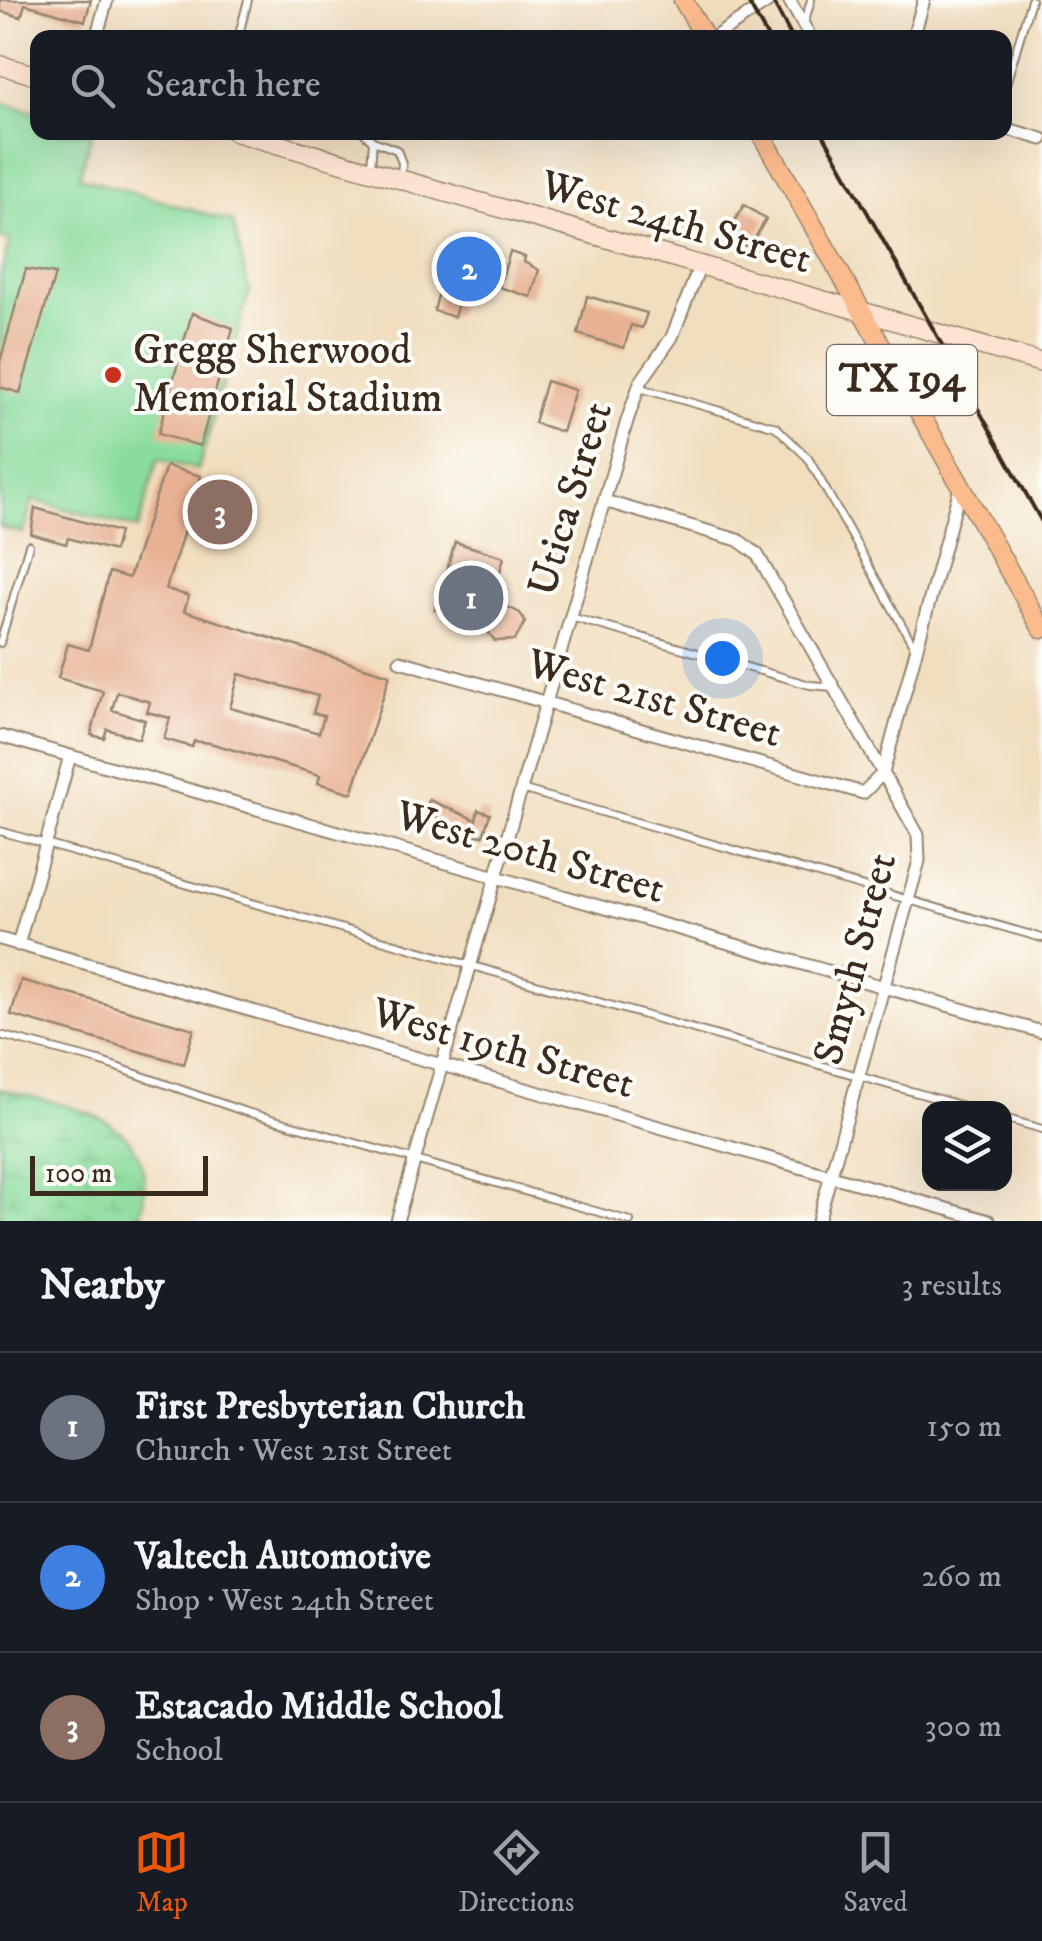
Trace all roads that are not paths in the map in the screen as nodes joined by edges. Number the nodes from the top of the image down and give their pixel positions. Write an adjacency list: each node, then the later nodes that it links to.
1 (107, 0): 9 (street)
2 (248, 0): 10 (lane)
3 (683, 0): 11 (main road)
4 (771, 0): 12 (street)
5 (789, 0): 13 (street)
6 (811, 0): 14 (lane)
7 (924, 0): 15 (street)
8 (1031, 0): 16 (lane)
9 (98, 30)
10 (240, 30)
11 (700, 30)
12 (725, 30)
13 (806, 30)
14 (807, 30)
15 (915, 30)
16 (1012, 64)
17 (0, 65): 18 (main road)
18 (30, 74)
19 (1012, 130): 20 (street)
20 (1042, 139)
21 (261, 140): 24 (main road, West 24th Street)
22 (373, 140): 24 (lane); 25 (lane)
23 (765, 140): 27 (main road, TX 194)
24 (370, 172): 25 (main road, West 24th Street)
25 (400, 181): 26 (main road, West 24th Street)
26 (699, 268): 27 (main road, West 24th Street); 29 (street, Utica Street)
27 (866, 312): 28 (main road, West 24th Street); 30 (main road, TX 194)
28 (1042, 363)
29 (638, 388): 31 (street, Utica Street); 36 (lane)
30 (960, 488): 34 (main road, TX 194); 36 (street)
31 (604, 501): 33 (street, Utica Street); 38 (street, Smyth Street)
32 (29, 545): 35 (lane)
33 (570, 616): 38 (lane); 39 (street, Utica Street)
34 (1042, 629)
35 (0, 643)
36 (916, 650): 42 (street)
37 (400, 661): 39 (street, West 21st Street)
38 (833, 686): 42 (street, Smyth Street)
39 (544, 702): 42 (street, West 21st Street); 43 (street, Utica Street)
40 (0, 736): 41 (street, West 20th Street)
41 (70, 756): 45 (street); 46 (street, West 20th Street)
42 (882, 773): 47 (street, Smyth Street)
43 (520, 788): 46 (street, Utica Street); 47 (lane)
44 (0, 831): 45 (lane)
45 (46, 844): 50 (street); 51 (lane)
46 (495, 878): 51 (street, Utica Street); 52 (street, West 20th Street)
47 (909, 900): 48 (lane); 52 (street, Smyth Street)
48 (1042, 938)
49 (0, 939): 50 (street, West 19th Street)
50 (18, 944): 55 (street, West 19th Street)
51 (471, 964): 55 (street, Utica Street); 56 (lane)
52 (886, 985): 53 (street, West 20th Street); 56 (street, Smyth Street)
53 (1042, 1032)
54 (0, 1035): 60 (lane)
55 (442, 1066): 60 (street, Utica Street); 61 (street, West 19th Street)
56 (860, 1076): 57 (lane); 61 (street, Smyth Street)
57 (946, 1101)
58 (1012, 1121): 59 (lane)
59 (1042, 1130)
60 (414, 1160): 62 (street, Utica Street); 63 (lane)
61 (832, 1176): 64 (street, Smyth Street); 65 (street, West 19th Street)
62 (397, 1221)
63 (630, 1221)
64 (818, 1221)
65 (989, 1221)

